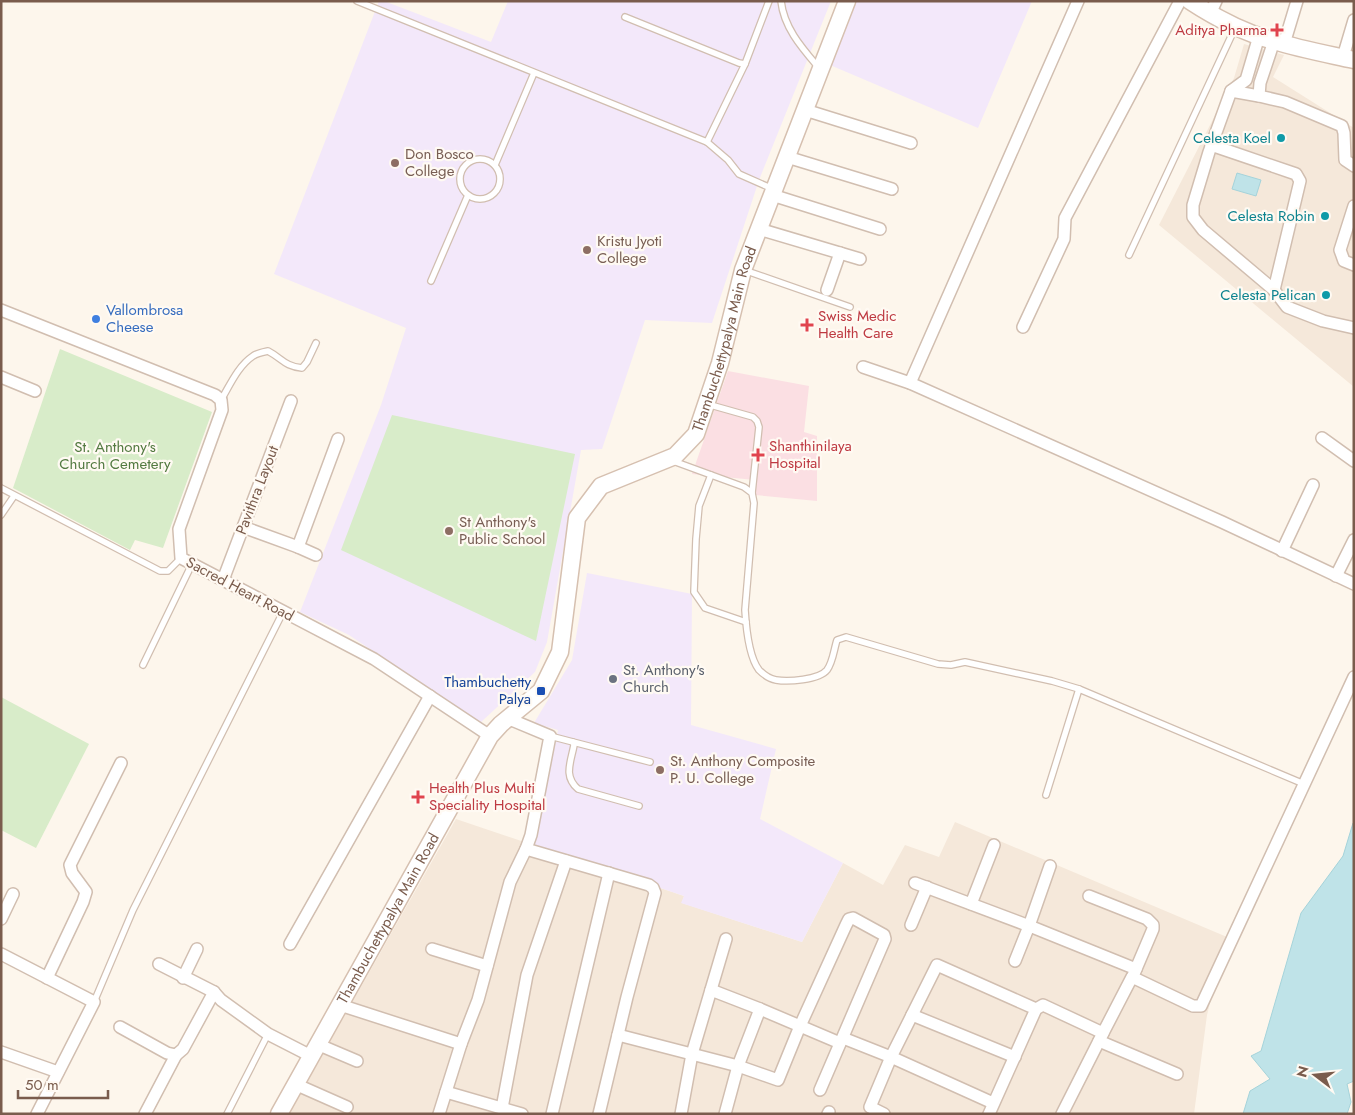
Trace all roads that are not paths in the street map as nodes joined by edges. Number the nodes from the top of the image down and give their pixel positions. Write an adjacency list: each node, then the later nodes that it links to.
1 (357, 1): 17 (lane)
2 (769, 1): 15 (lane)
3 (781, 1): 16 (lane)
4 (847, 1): 16 (main road, Thambuchettypalya Main Road)
5 (1078, 1): 48 (street)
6 (1180, 1): 43 (street)
7 (1190, 1): 9 (main road)
8 (1297, 1): 13 (street)
9 (1213, 8): 12 (main road)
10 (625, 17): 15 (lane)
11 (1354, 20): 14 (street)
12 (1236, 26): 13 (main road); 34 (lane)
13 (1273, 41): 14 (main road); 18 (street); 19 (street)
14 (1348, 58)
15 (745, 64): 21 (lane)
16 (821, 69): 20 (main road, Thambuchettypalya Main Road)
17 (534, 73): 21 (lane); 25 (lane)
18 (1231, 91): 19 (street); 23 (street)
19 (1259, 96): 26 (street)
20 (805, 110): 22 (street); 24 (main road, Thambuchettypalya Main Road)
21 (707, 142): 28 (lane)
22 (911, 143)
23 (1211, 145): 40 (street); 40 (street)
24 (787, 157): 27 (street); 28 (main road, Thambuchettypalya Main Road)
25 (495, 166): 29 (lane); 29 (lane)
26 (1354, 166)
27 (892, 188)
28 (773, 192): 31 (main road, Thambuchettypalya Main Road); 32 (street)
29 (468, 195): 38 (lane)
30 (1354, 206): 36 (street)
31 (758, 229): 33 (street); 37 (main road, Thambuchettypalya Main Road)
32 (880, 229)
33 (840, 253): 35 (street); 39 (street)
34 (1129, 255)
35 (860, 259)
36 (1354, 265)
37 (743, 270): 41 (lane); 52 (main road, Thambuchettypalya Main Road)
38 (430, 281)
39 (827, 290)
40 (1274, 290): 44 (street)
41 (850, 307)
42 (1, 310): 50 (street)
43 (1023, 327)
44 (1354, 328)
45 (316, 343): 50 (lane)
46 (863, 367): 48 (street)
47 (1, 377): 49 (street)
48 (910, 383): 66 (street)
49 (35, 392)
50 (221, 400): 68 (street, Sacred Heart Road)
51 (292, 400): 63 (street, Pavithra Layout)
52 (707, 404): 55 (main road, Thambuchettypalya Main Road); 60 (lane)
53 (1322, 438): 56 (street)
54 (338, 440): 65 (street)
55 (667, 459): 57 (lane); 79 (main road, Thambuchettypalya Main Road)
56 (1354, 461)
57 (711, 475): 60 (lane); 74 (lane)
58 (1313, 484): 66 (street)
59 (1, 488): 61 (lane)
60 (752, 493): 74 (lane)
61 (14, 496): 62 (lane); 68 (lane)
62 (1, 515)
63 (243, 527): 65 (street); 71 (street, Pavithra Layout)
64 (1354, 540): 70 (street)
65 (298, 547): 67 (street)
66 (1282, 551): 70 (street)
67 (316, 555)
68 (181, 558): 69 (street, Sacred Heart Road)
69 (192, 564): 71 (street, Sacred Heart Road); 75 (lane)
70 (1336, 576): 72 (street)
71 (223, 580): 73 (street, Sacred Heart Road)
72 (1354, 584)
73 (283, 612): 78 (street, Sacred Heart Road); 114 (lane)
74 (746, 622): 77 (lane)
75 (142, 665)
76 (1354, 677): 85 (street)
77 (1079, 689): 85 (lane); 86 (lane)
78 (430, 696): 80 (street, Sacred Heart Road); 102 (street)
79 (507, 718): 80 (main road, Thambuchettypalya Main Road); 81 (street)
80 (490, 736): 115 (main road, Thambuchettypalya Main Road)
81 (550, 736): 82 (lane); 89 (street)
82 (573, 742): 83 (lane); 87 (lane)
83 (650, 762)
84 (121, 763): 110 (street)
85 (1304, 784): 109 (street)
86 (1046, 795)
87 (639, 806)
88 (994, 845): 97 (street)
89 (526, 849): 90 (street); 108 (street)
90 (566, 861): 92 (street); 140 (street)
91 (1050, 866): 100 (street)
92 (609, 873): 122 (street); 148 (street)
93 (915, 882): 94 (street)
94 (927, 887): 97 (street); 99 (street)
95 (12, 894): 98 (street)
96 (1089, 896): 109 (street)
97 (971, 904): 100 (street)
98 (1, 919)
99 (911, 925)
100 (1029, 926): 106 (street); 109 (street)
101 (726, 939): 112 (street)
102 (290, 944)
103 (197, 949): 111 (street)
104 (432, 949): 108 (street)
105 (1, 954): 110 (street)
106 (1015, 961)
107 (159, 964): 111 (street)
108 (487, 966): 125 (street)
109 (1134, 973): 123 (street)
110 (47, 978): 114 (street)
111 (183, 978): 113 (street)
112 (711, 990): 116 (street); 128 (street)
113 (214, 992): 121 (street); 129 (street)
114 (94, 1002): 134 (street)
115 (340, 1005): 125 (street); 126 (main road, Thambuchettypalya Main Road)
116 (760, 1009): 119 (street); 133 (street)
117 (1036, 1009): 118 (street); 123 (street); 131 (street)
118 (912, 1015): 130 (street); 131 (street)
119 (800, 1026): 124 (street); 124 (street); 133 (street)
120 (120, 1027): 129 (street)
121 (268, 1034): 126 (street); 144 (lane)
122 (618, 1035): 128 (street); 149 (street)
123 (1101, 1037): 135 (street); 153 (street)
124 (841, 1040): 130 (street); 137 (street)
125 (461, 1044): 138 (street)
126 (314, 1050): 132 (street); 136 (main road, Thambuchettypalya Main Road)
127 (1, 1052): 134 (street)
128 (692, 1054): 133 (street); 150 (street)
129 (176, 1055): 143 (street)
130 (891, 1057): 141 (street); 152 (street)
131 (1015, 1057): 141 (street)
132 (357, 1061)
133 (738, 1066): 151 (street)
134 (58, 1072): 142 (street)
135 (1176, 1074)
136 (295, 1084): 139 (street); 145 (main road, Thambuchettypalya Main Road)
137 (820, 1090)
138 (446, 1092): 140 (street); 146 (street)
139 (347, 1107)
140 (502, 1108): 147 (street)
141 (991, 1108)
142 (38, 1114)
143 (145, 1114)
144 (227, 1114)
145 (278, 1114)
146 (439, 1114)
147 (522, 1114)
148 (552, 1114)
149 (599, 1114)
150 (681, 1114)
151 (725, 1114)
152 (884, 1114)
153 (1062, 1114)

